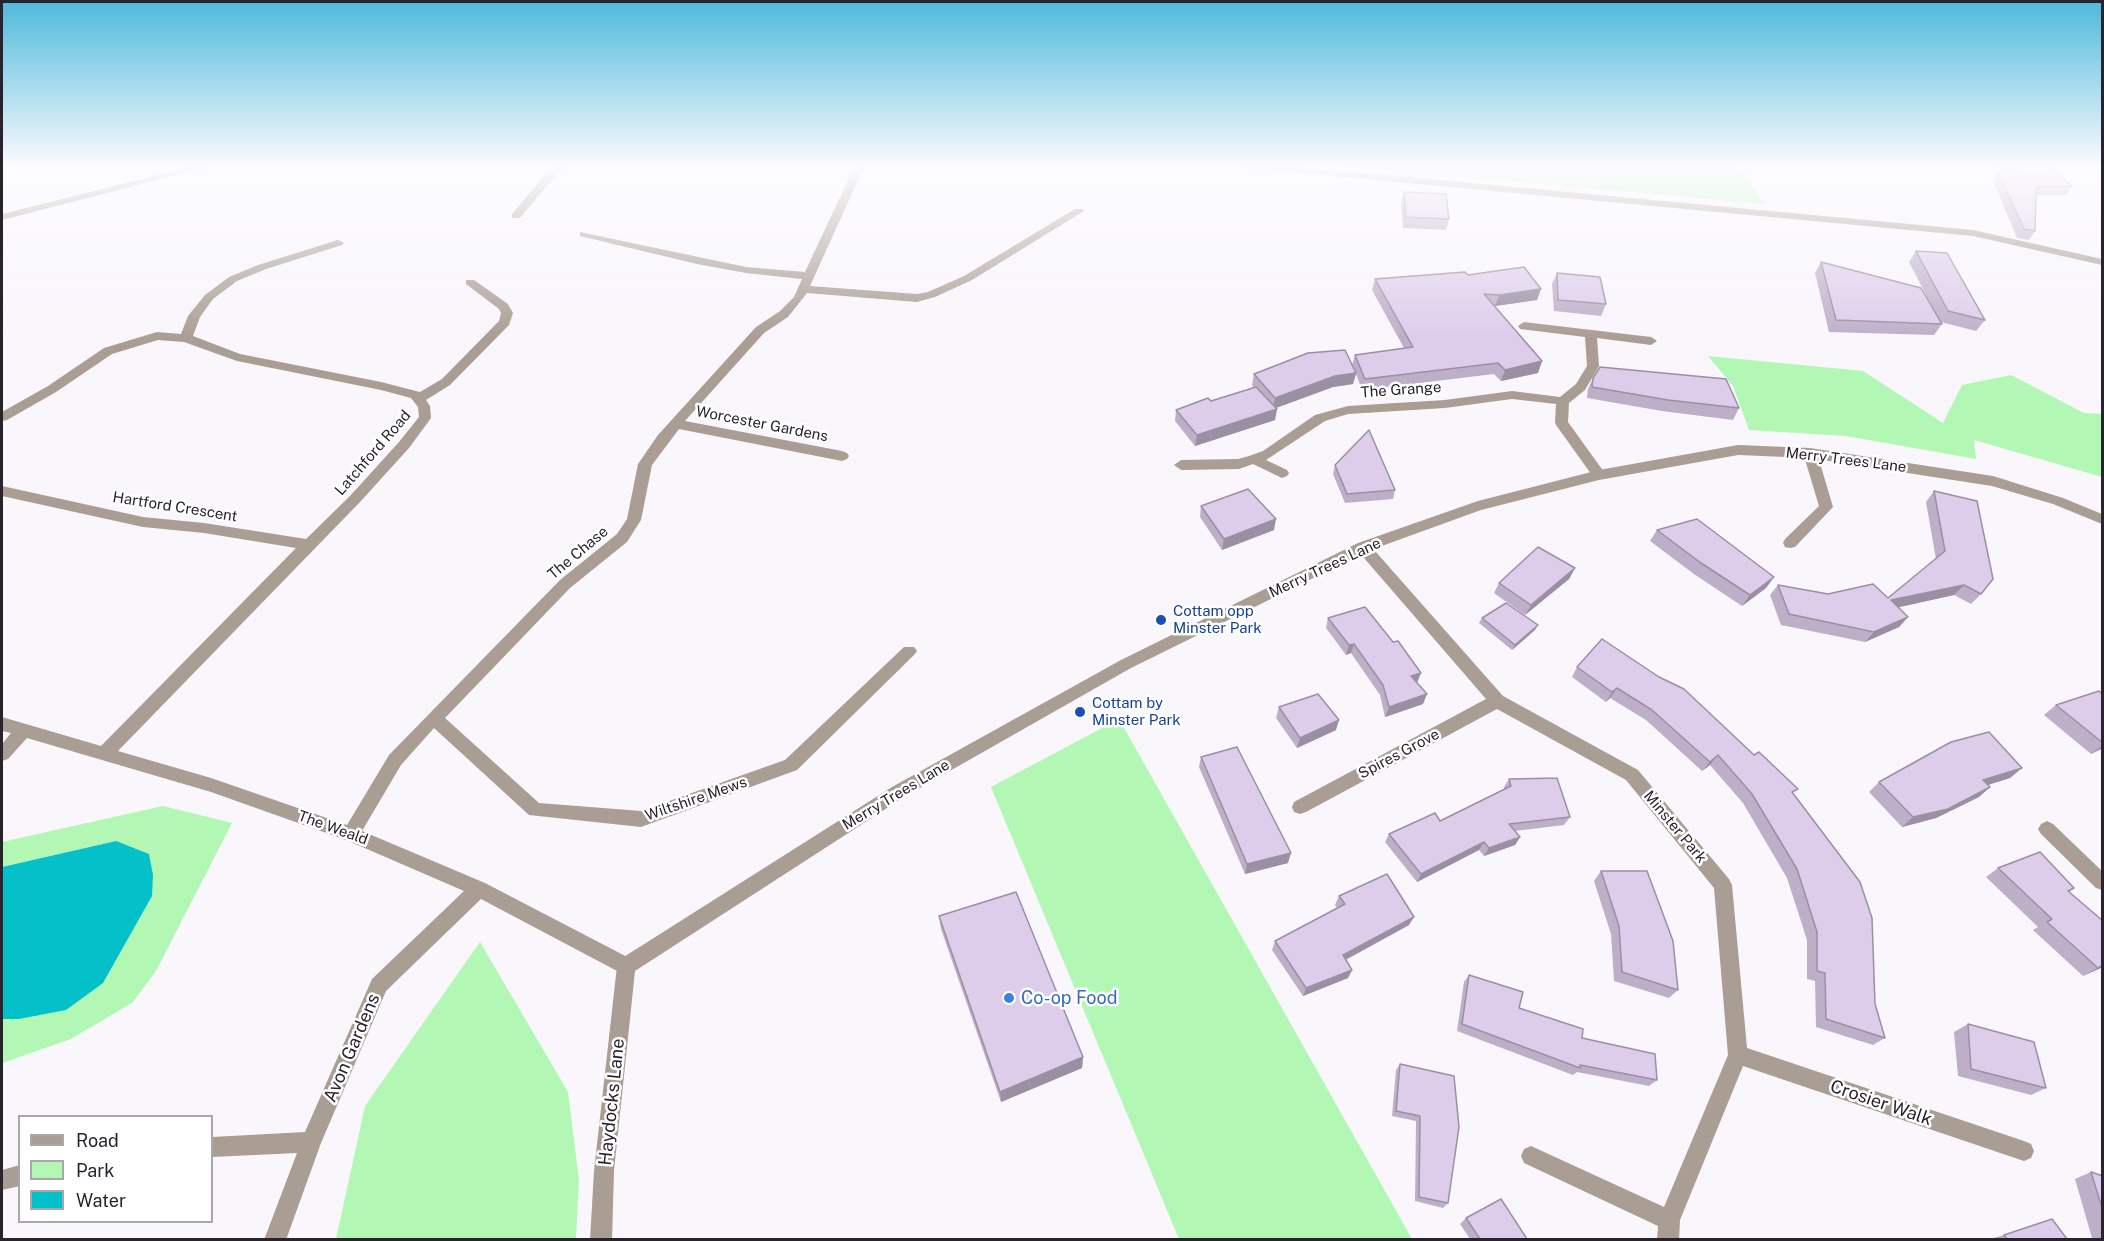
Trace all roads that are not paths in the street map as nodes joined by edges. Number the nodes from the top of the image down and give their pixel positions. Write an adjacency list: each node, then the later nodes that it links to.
1 (834, 223): 7 (street, The Chase)
2 (1059, 223): 9 (street)
3 (1865, 223): 6 (street)
4 (584, 234): 7 (street)
5 (338, 243): 12 (street)
6 (2103, 262)
7 (810, 276): 9 (street, The Chase)
8 (470, 282): 14 (street)
9 (803, 289): 17 (street, The Chase)
10 (1524, 326): 11 (street)
11 (1591, 335): 13 (street); 15 (street)
12 (186, 338): 14 (street, Latchford Road); 16 (street)
13 (1651, 340)
14 (418, 399): 27 (street, Latchford Road)
15 (1563, 401): 20 (street, The Grange); 23 (street)
16 (2, 417)
17 (676, 424): 19 (street, Worcester Gardens); 31 (street, The Chase)
18 (1810, 453): 23 (street, Merry Trees Lane); 25 (street, Merry Trees Lane); 26 (street)
19 (842, 456)
20 (1254, 459): 21 (street, The Grange); 22 (street)
21 (1181, 465)
22 (1282, 473)
23 (1599, 475): 28 (street, Merry Trees Lane)
24 (2, 491): 27 (street, Hartford Crescent)
25 (2103, 519)
26 (1790, 543)
27 (309, 545): 35 (street, Latchford Road)
28 (1363, 547): 30 (street, Minster Park); 41 (street, Merry Trees Lane)
29 (909, 651): 31 (street, Wiltshire Mews)
30 (1497, 701): 36 (street, Spires Grove); 42 (street, Minster Park)
31 (434, 718): 38 (street, The Chase)
32 (2, 724): 33 (street, The Weald)
33 (24, 731): 34 (street); 35 (street, The Weald)
34 (2, 754)
35 (104, 754): 38 (street, The Weald)
36 (1300, 807)
37 (2047, 829): 39 (street)
38 (351, 834): 40 (street, The Weald)
39 (2103, 882)
40 (479, 889): 41 (street, The Weald); 43 (street, Avon Gardens)
41 (627, 966): 51 (street, Haydocks Lane)
42 (1737, 1055): 45 (street, Crosier Walk); 49 (street, Minster Park)
43 (311, 1142): 44 (street); 50 (street, Avon Gardens)
44 (213, 1147)
45 (2024, 1151)
46 (1531, 1156): 49 (street, Minster Park)
47 (18, 1175): 48 (street)
48 (2, 1180)
49 (1668, 1230)
50 (275, 1239)
51 (601, 1239)

